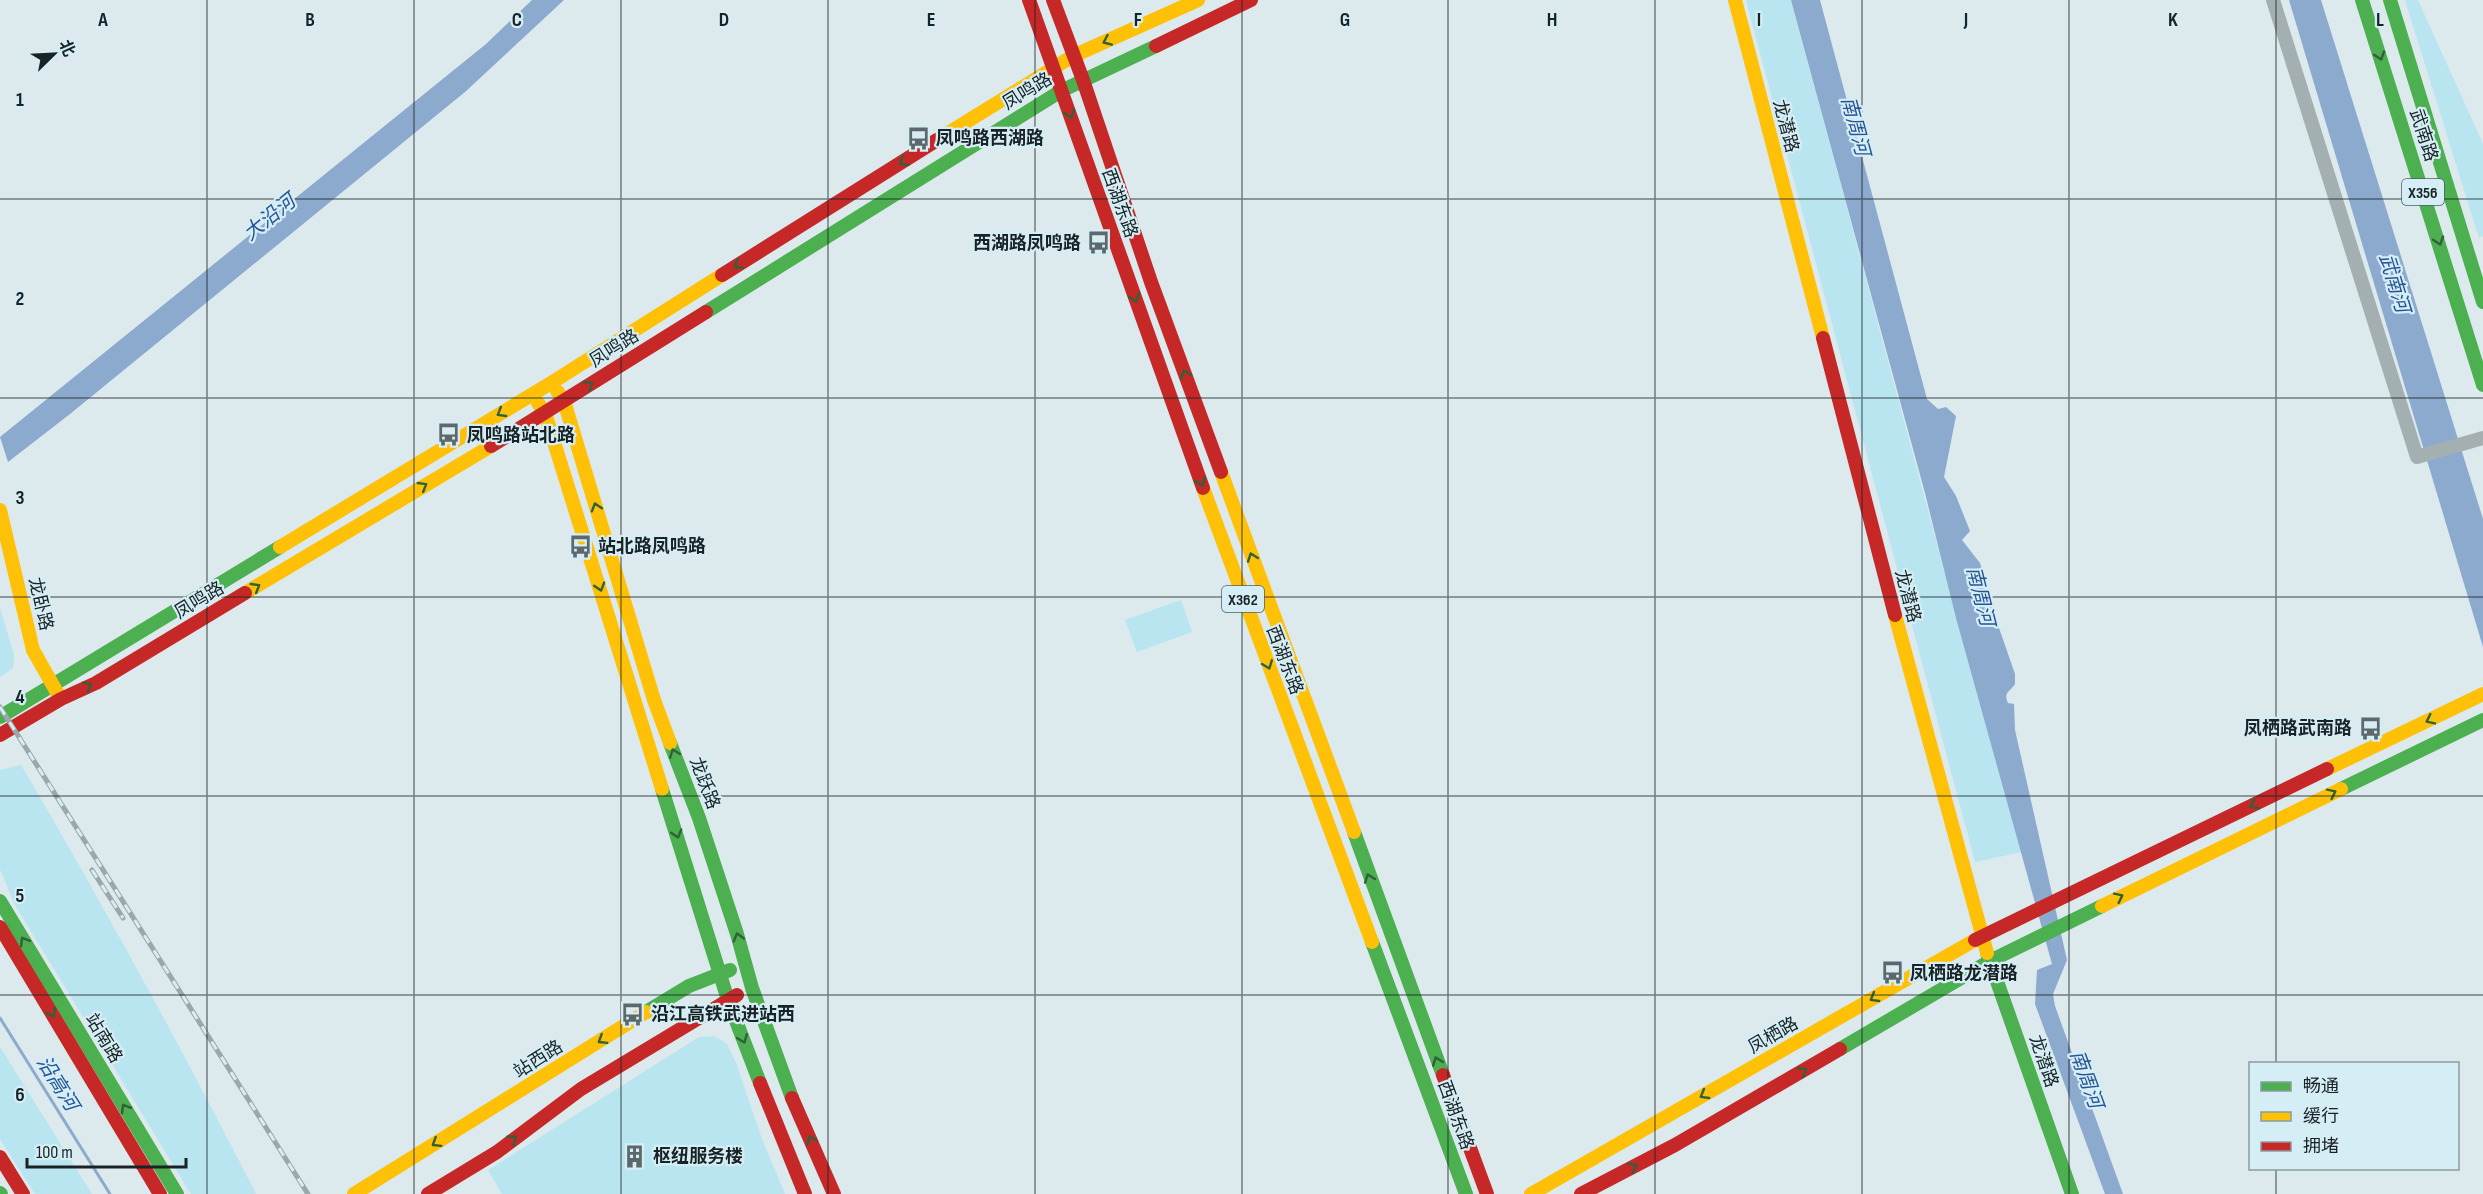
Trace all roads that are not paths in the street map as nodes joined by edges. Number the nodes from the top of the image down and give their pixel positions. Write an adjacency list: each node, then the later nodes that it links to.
1 (1029, 0): 10 (main road, 西湖东路 / X362)
2 (1053, 0): 9 (main road, 西湖东路 / X362)
3 (1198, 0): 9 (main road, 凤鸣路, one-way to 9)
4 (1251, 0): 11 (main road, 凤鸣路)
5 (1735, 0): 29 (main road, 龙潜路)
6 (2273, 0): 19 (street)
7 (2362, 0): 15 (main road, 武南路 / X356, one-way to 15)
8 (2390, 0): 13 (main road, 武南路 / X356)
9 (1073, 56): 10 (main road, 凤鸣路); 11 (main road, 西湖东路 / X362)
10 (1053, 67): 12 (main road, 西湖东路 / X362); 14 (main road, 凤鸣路, one-way to 14)
11 (1083, 80): 12 (main road, 凤鸣路); 44 (main road, 西湖东路 / X362, one-way to 11)
12 (1061, 91): 17 (main road, 凤鸣路, one-way to 12); 43 (main road, 西湖东路 / X362, one-way to 43)
13 (2483, 302)
14 (551, 383): 16 (main road, 凤鸣路); 17 (main road, 龙跃路)
15 (2483, 385)
16 (532, 394): 18 (main road); 21 (main road, 凤鸣路, one-way to 21)
17 (564, 401): 18 (main road, 凤鸣路); 30 (main road, 龙跃路, one-way to 17)
18 (545, 413): 23 (main road, 凤鸣路, one-way to 18); 32 (main road, one-way to 32)
19 (2483, 438)
20 (0, 510): 21 (main road, 龙卧路)
21 (52, 685): 23 (main road, 龙卧路); 24 (main road, 凤鸣路)
22 (2483, 694): 29 (main road, 凤栖路, one-way to 29)
23 (61, 699): 26 (main road, 凤鸣路)
24 (0, 717)
25 (2483, 720): 31 (main road, one-way to 25)
26 (0, 735)
27 (0, 901): 38 (main road, 站南路, one-way to 27)
28 (0, 927): 37 (main road, 站南路, one-way to 37)
29 (1981, 937): 31 (main road, 龙潜路); 45 (main road, 凤栖路, one-way to 45)
30 (745, 961): 32 (main road, 站西路); 33 (main road, 龙跃路)
31 (1990, 961): 46 (main road, one-way to 31); 47 (main road, 龙潜路)
32 (721, 975): 34 (main road); 39 (main road, 站西路, one-way to 39)
33 (752, 988): 34 (main road); 42 (main road, 龙跃路, one-way to 33)
34 (728, 1000): 40 (main road, one-way to 34); 41 (main road, one-way to 41)
35 (0, 1157): 36 (main road)
36 (23, 1194)
37 (160, 1194)
38 (177, 1194)
39 (354, 1194)
40 (428, 1194)
41 (805, 1194)
42 (834, 1194)
43 (1466, 1194)
44 (1487, 1194)
45 (1531, 1194)
46 (1581, 1194)
47 (2072, 1194)

